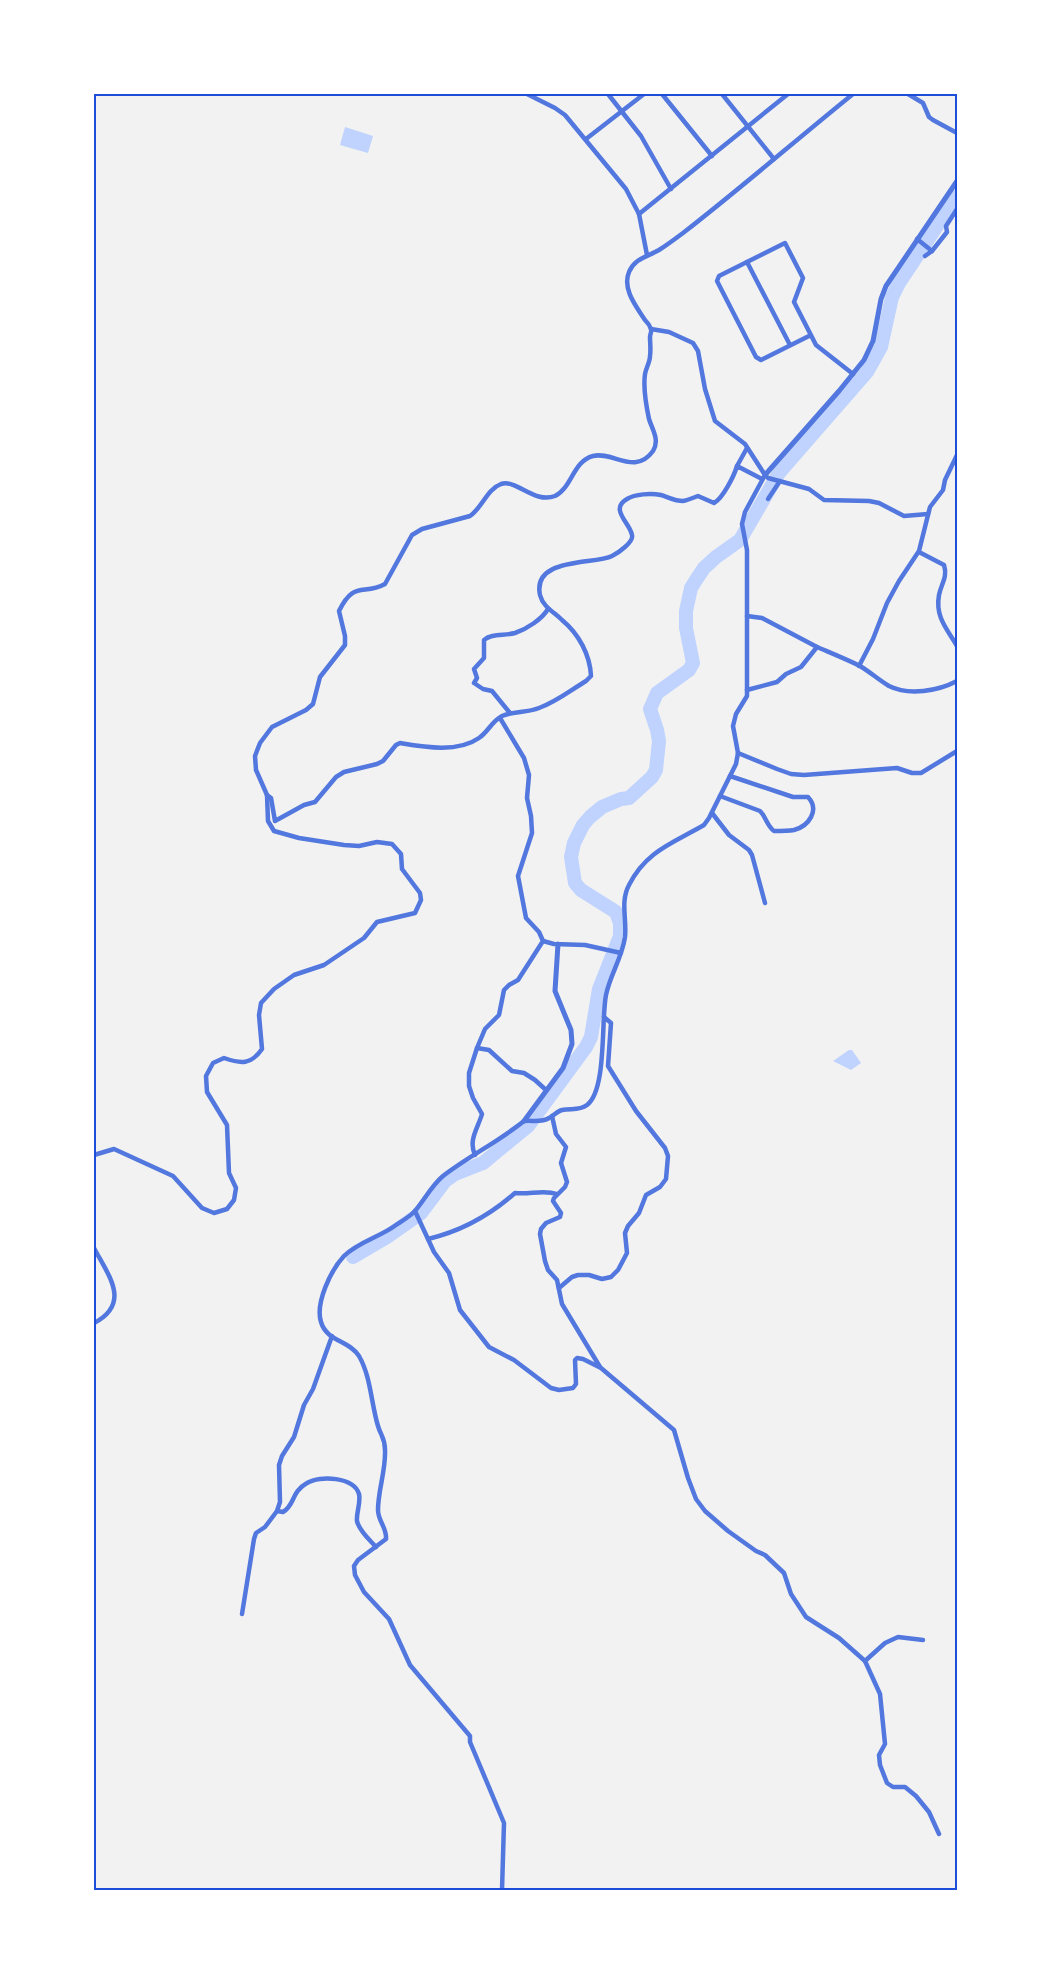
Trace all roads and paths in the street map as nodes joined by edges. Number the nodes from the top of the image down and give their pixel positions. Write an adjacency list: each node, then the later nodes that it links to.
1 (527, 94): 12 (street)
2 (608, 94): 9 (street)
3 (644, 94): 9 (street)
4 (662, 94): 13 (street)
5 (722, 94): 10 (street)
6 (788, 94): 10 (street)
7 (853, 94): 14 (street)
8 (908, 94): 11 (street)
9 (622, 111): 12 (street); 16 (street)
10 (748, 126): 13 (street); 14 (street)
11 (957, 133)
12 (586, 139): 18 (street)
13 (712, 156): 16 (street)
14 (774, 158): 21 (street)
15 (957, 181): 19 (street)
16 (670, 188): 18 (street)
17 (957, 209): 20 (street)
18 (639, 214): 21 (street)
19 (919, 240): 20 (street); 27 (street)
20 (930, 249): 22 (street)
21 (647, 254): 24 (street)
22 (926, 256)
23 (747, 262): 25 (street); 26 (street); 26 (street)
24 (651, 329): 28 (street); 48 (street)
25 (811, 334): 26 (street); 27 (street)
26 (790, 345)
27 (853, 374): 31 (street)
28 (748, 448): 30 (street); 31 (street)
29 (957, 455): 34 (street)
30 (737, 466): 31 (street); 36 (street)
31 (765, 478): 32 (street); 37 (street)
32 (780, 482): 33 (street); 34 (street)
33 (768, 500)
34 (928, 514): 35 (street)
35 (919, 552): 38 (street); 40 (street)
36 (548, 609): 43 (street); 43 (street)
37 (747, 616): 39 (street); 42 (street)
38 (957, 646)
39 (817, 647): 40 (street); 42 (street)
40 (859, 666): 41 (street)
41 (957, 681)
42 (747, 690): 46 (street)
43 (510, 713): 44 (street)
44 (500, 718): 48 (street); 52 (street)
45 (957, 751): 46 (street)
46 (738, 753): 47 (street)
47 (730, 776): 49 (street); 49 (street)
48 (267, 795): 61 (street)
49 (720, 796): 50 (street)
50 (712, 813): 51 (street); 54 (street)
51 (765, 903)
52 (543, 941): 53 (street); 56 (street)
53 (558, 944): 54 (street); 57 (street)
54 (616, 952): 55 (street)
55 (604, 1017): 58 (street); 66 (street)
56 (477, 1048): 57 (street); 60 (street)
57 (546, 1090): 59 (street)
58 (552, 1116): 59 (street); 62 (street)
59 (524, 1120): 60 (street)
60 (475, 1154): 63 (street)
61 (94, 1156)
62 (557, 1194): 64 (street); 66 (street)
63 (416, 1212): 64 (street); 68 (street)
64 (428, 1239): 69 (street)
65 (94, 1248): 67 (street)
66 (558, 1288): 69 (street)
67 (94, 1323)
68 (332, 1336): 70 (street); 71 (street)
69 (601, 1368): 74 (street)
70 (277, 1510): 71 (street); 72 (street)
71 (376, 1546): 76 (street)
72 (242, 1614)
73 (923, 1640): 74 (street)
74 (865, 1661): 75 (street)
75 (939, 1834)
76 (502, 1890)

